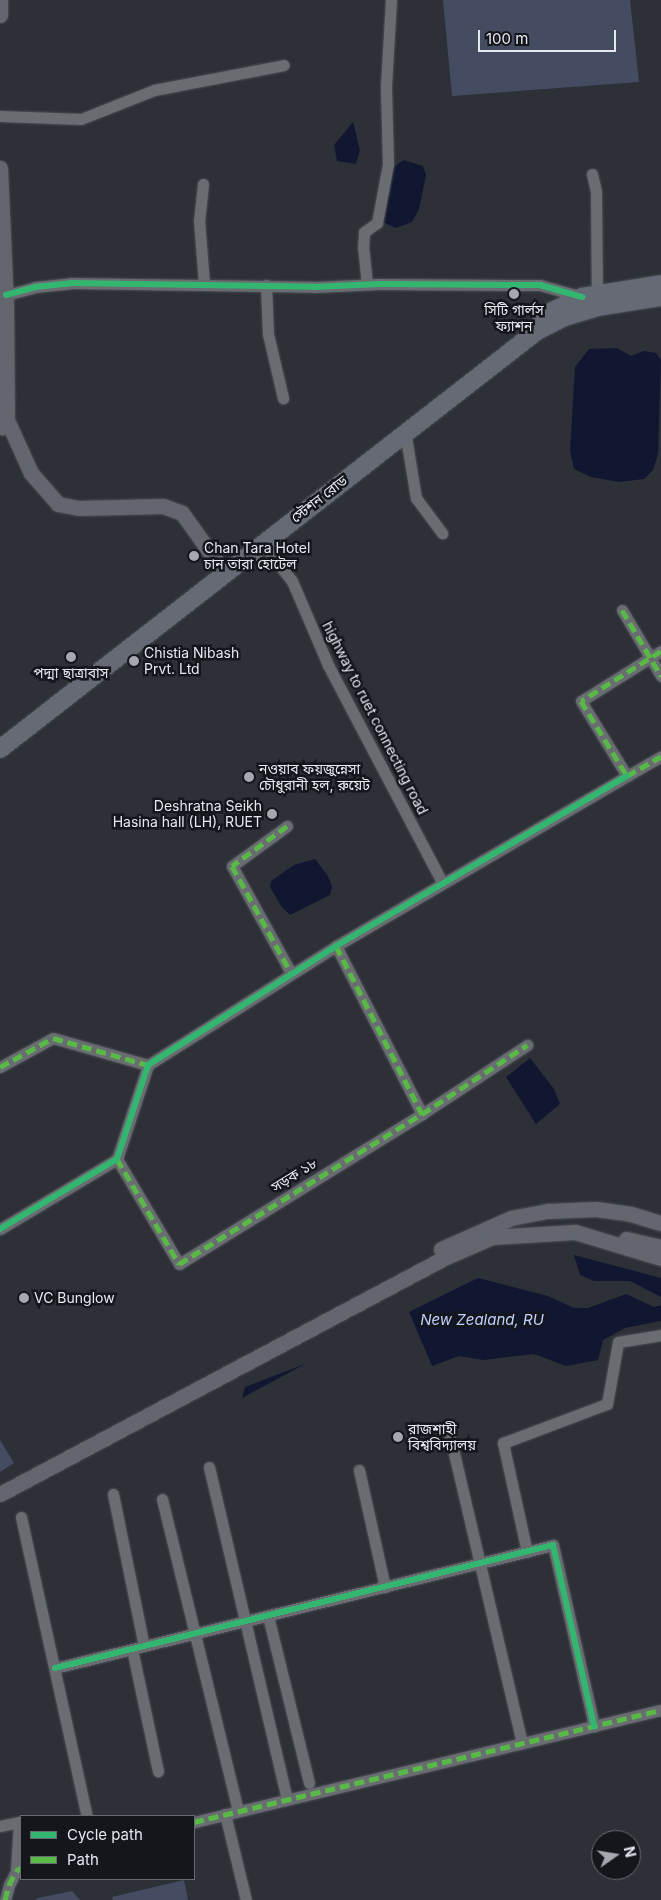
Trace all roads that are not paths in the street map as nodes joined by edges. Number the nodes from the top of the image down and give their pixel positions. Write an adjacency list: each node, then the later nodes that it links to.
1 (0, 0): 3 (main road)
2 (391, 0): 10 (street)
3 (0, 15)
4 (284, 66): 5 (street)
5 (0, 116)
6 (0, 168): 13 (main road)
7 (592, 174): 15 (street)
8 (203, 184): 9 (street)
9 (204, 284): 12 (street); 13 (street)
10 (367, 284): 12 (street); 15 (street)
11 (661, 284): 15 (main road, স্টেশন রোড)
12 (266, 285): 16 (street)
13 (4, 295): 17 (main road)
14 (661, 297): 15 (main road, স্টেশন রোড)
15 (592, 299): 18 (main road, স্টেশন রোড); 21 (main road, স্টেশন রোড)
16 (283, 398)
17 (3, 425): 21 (main road)
18 (405, 431): 19 (street); 20 (main road, স্টেশন রোড)
19 (442, 533)
20 (264, 544): 27 (main road, স্টেশন রোড); 31 (street, highway to ruet connecting road)
21 (219, 565): 26 (main road, স্টেশন রোড)
22 (622, 610): 24 (street)
23 (661, 651): 24 (street)
24 (650, 658): 25 (street); 29 (street)
25 (661, 676)
26 (0, 735)
27 (0, 749)
28 (661, 756): 29 (street)
29 (627, 776): 31 (street)
30 (286, 826): 33 (street)
31 (442, 882): 32 (street)
32 (336, 946): 33 (street); 37 (street)
33 (291, 973): 35 (street)
34 (527, 1046): 37 (street, সড়ক ১৮)
35 (148, 1064): 36 (street); 38 (street)
36 (0, 1066)
37 (422, 1114): 38 (street, সড়ক ১৮)
38 (116, 1160): 39 (street)
39 (0, 1229)
40 (575, 1232): 41 (main road); 43 (main road); 49 (main road)
41 (654, 1232): 42 (main road); 48 (main road)
42 (661, 1247)
43 (661, 1258)
44 (661, 1335): 53 (street)
45 (450, 1432): 54 (street)
46 (209, 1467): 57 (street)
47 (359, 1470): 55 (street)
48 (0, 1483)
49 (0, 1494)
50 (113, 1494): 59 (street)
51 (162, 1499): 58 (street)
52 (21, 1517): 60 (street)
53 (527, 1552): 54 (street); 62 (street)
54 (480, 1563): 55 (street); 63 (street)
55 (385, 1587): 56 (street)
56 (268, 1616): 57 (street); 65 (street)
57 (245, 1621): 58 (street); 66 (street)
58 (195, 1634): 59 (street); 67 (street)
59 (138, 1648): 60 (street); 64 (street)
60 (55, 1668): 69 (street)
61 (661, 1710): 62 (street)
62 (594, 1726): 63 (street)
63 (522, 1743): 66 (street)
64 (158, 1771)
65 (309, 1783)
66 (287, 1799): 67 (street)
67 (238, 1811): 68 (street)
68 (225, 1814): 70 (street); 74 (street)
69 (87, 1815)
70 (195, 1822)
71 (0, 1826): 72 (street)
72 (18, 1870): 73 (street)
73 (5, 1900)
74 (246, 1900)

